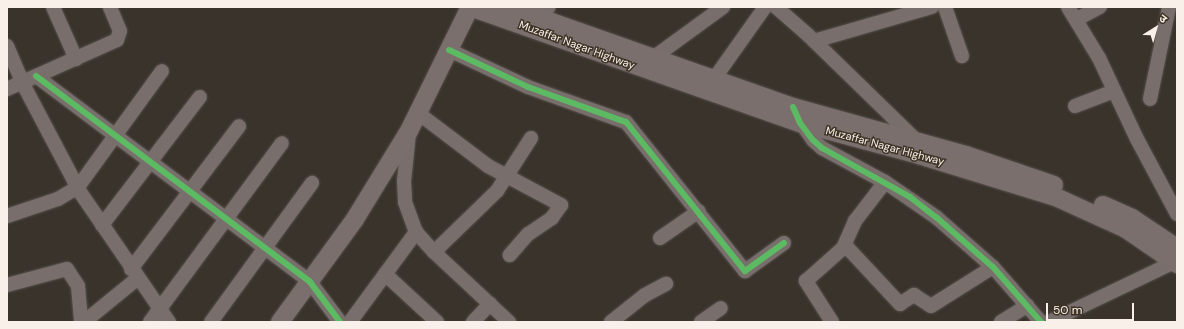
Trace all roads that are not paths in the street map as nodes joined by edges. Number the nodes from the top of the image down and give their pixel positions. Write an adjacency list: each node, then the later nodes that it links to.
1 (53, 7): 20 (street)
2 (110, 7): 20 (street)
3 (470, 7): 12 (main road, Muzaffar Nagar Highway); 17 (main road)
4 (724, 7): 19 (street)
5 (765, 7): 23 (street)
6 (776, 7): 15 (street)
7 (932, 7): 15 (street)
8 (945, 7): 18 (street)
9 (1068, 7): 14 (street)
10 (1100, 7): 14 (street)
11 (1169, 7): 28 (street)
12 (503, 10): 13 (main road, Muzaffar Nagar Highway); 31 (main road, Muzaffar Nagar Highway)
13 (542, 12): 19 (main road, Muzaffar Nagar Highway)
14 (1077, 19): 26 (street)
15 (814, 41): 36 (street)
16 (7, 46): 24 (street)
17 (449, 50): 30 (main road); 44 (street)
18 (962, 56)
19 (653, 58): 23 (main road, Muzaffar Nagar Highway)
20 (76, 59): 22 (street)
21 (162, 71): 34 (street)
22 (36, 76): 24 (street); 34 (street)
23 (714, 79): 31 (main road, Muzaffar Nagar Highway)
24 (22, 82): 25 (street); 42 (street)
25 (7, 89)
26 (1114, 92): 29 (street); 45 (street)
27 (200, 97): 38 (street)
28 (1150, 99)
29 (1075, 106)
30 (418, 113): 33 (main road); 39 (street)
31 (797, 115): 36 (main road, Muzaffar Nagar Highway); 40 (street); 56 (main road, Muzaffar Nagar Highway)
32 (239, 126): 43 (street)
33 (410, 131): 49 (street); 60 (main road)
34 (115, 136): 38 (street); 42 (street)
35 (531, 138): 39 (street)
36 (916, 140): 56 (main road, Muzaffar Nagar Highway)
37 (282, 143): 47 (street)
38 (151, 162): 43 (street); 48 (street)
39 (509, 176): 54 (street); 55 (street)
40 (885, 182): 52 (street); 57 (street)
41 (312, 183): 53 (street)
42 (78, 188): 46 (street); 48 (street)
43 (189, 191): 47 (street); 58 (street)
44 (699, 211): 50 (street); 51 (street)
45 (1177, 214)
46 (7, 216)
47 (226, 219): 53 (street); 66 (street)
48 (102, 225): 58 (street)
49 (416, 232): 54 (street); 59 (street)
50 (660, 238)
51 (784, 244)
52 (845, 245): 57 (street); 80 (street)
53 (266, 248): 60 (street); 71 (street)
54 (434, 252): 63 (street)
55 (510, 254)
56 (1176, 259): 83 (street)
57 (993, 267): 64 (street)
58 (134, 273): 66 (street); 68 (street)
59 (385, 274): 74 (street); 75 (street)
60 (310, 282): 72 (main road); 73 (street)
61 (666, 284): 78 (street)
62 (7, 285): 67 (street)
63 (490, 304): 76 (street); 77 (street)
64 (1027, 306): 81 (street); 82 (street)
65 (721, 308): 79 (street)
66 (160, 309): 69 (street); 70 (street)
67 (81, 322)
68 (84, 322)
69 (150, 322)
70 (169, 322)
71 (211, 322)
72 (280, 322)
73 (340, 322)
74 (350, 322)
75 (437, 322)
76 (474, 322)
77 (509, 322)
78 (611, 322)
79 (701, 322)
80 (832, 322)
81 (1001, 322)
82 (1041, 322)
83 (1049, 322)

